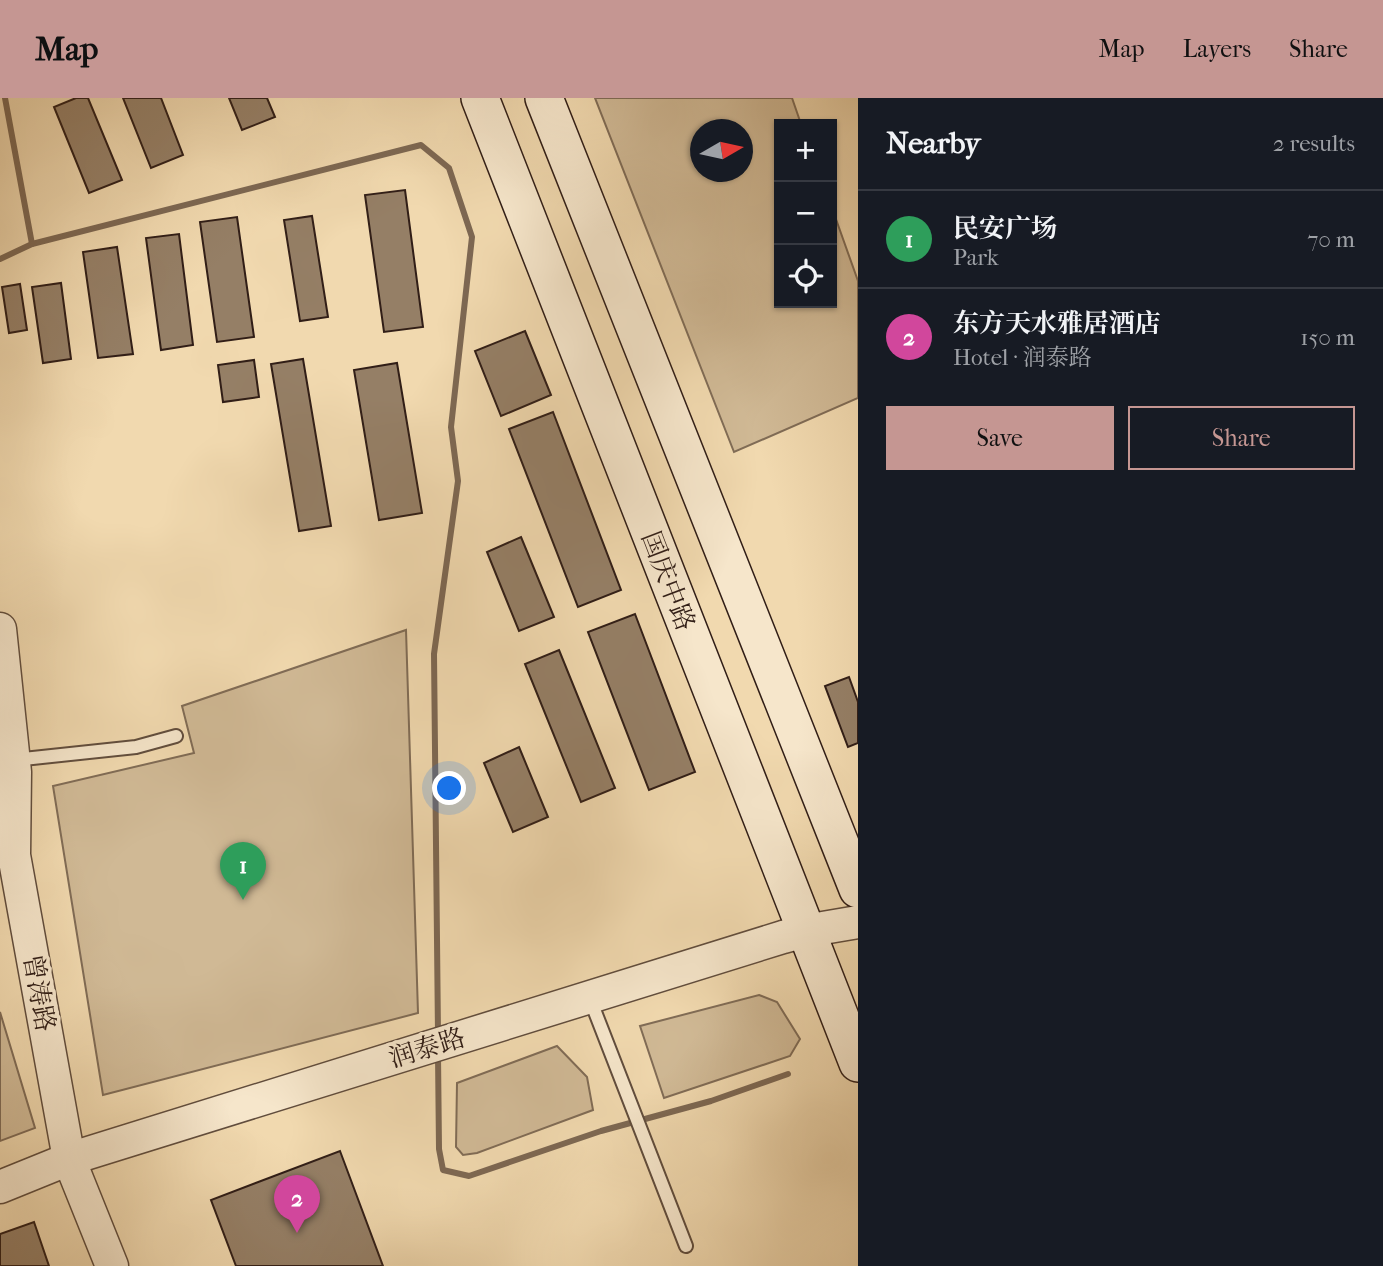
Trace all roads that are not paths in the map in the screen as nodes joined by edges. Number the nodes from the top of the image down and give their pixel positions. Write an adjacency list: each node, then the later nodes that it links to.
1 (480, 98): 9 (main road, 国庆中路)
2 (544, 98): 7 (main road)
3 (0, 629): 5 (street, 曾涛路)
4 (176, 736): 5 (lane)
5 (14, 760): 6 (street, 曾涛路)
6 (7, 857): 12 (street, 曾涛路)
7 (858, 890)
8 (858, 922): 9 (street, 润泰路)
9 (805, 930): 10 (street, 润泰路); 11 (main road, 国庆中路)
10 (589, 998): 12 (street, 润泰路); 14 (lane)
11 (858, 1063)
12 (69, 1159): 13 (street, 润泰路); 15 (street, 曾涛路)
13 (0, 1187)
14 (686, 1246)
15 (112, 1266)

